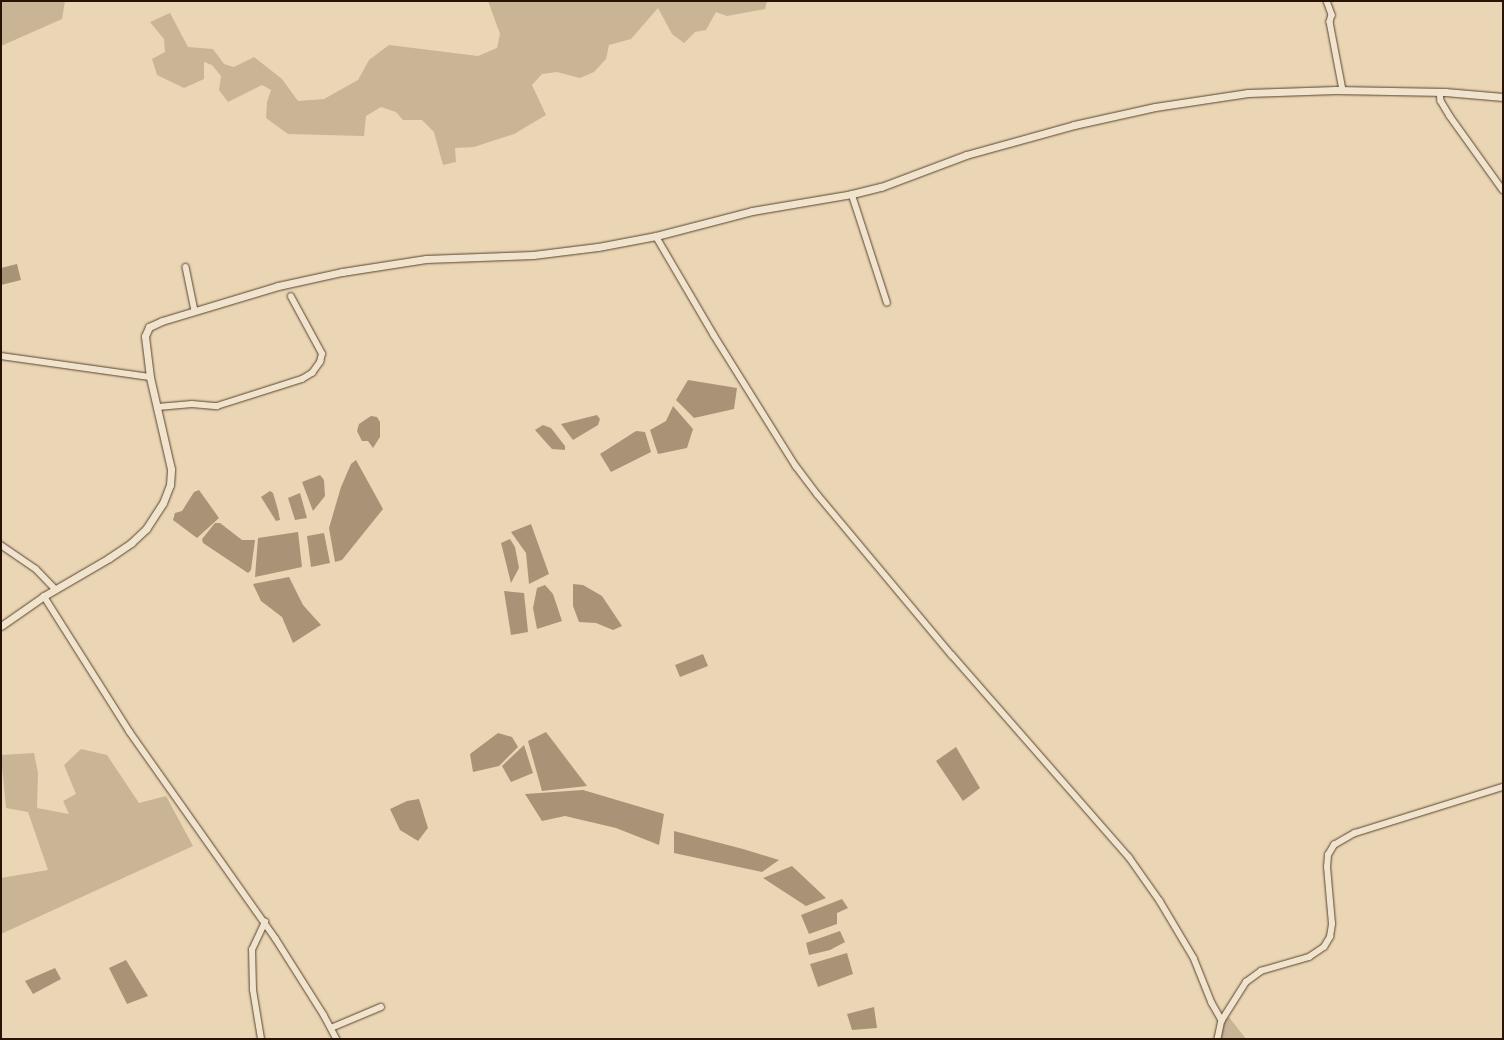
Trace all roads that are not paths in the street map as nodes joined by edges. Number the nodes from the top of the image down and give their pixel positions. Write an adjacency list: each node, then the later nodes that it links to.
1 (1327, 1): 2 (street)
2 (1343, 90): 3 (street); 6 (street)
3 (1440, 92): 4 (street); 5 (street)
4 (1503, 97)
5 (1503, 190)
6 (852, 194): 7 (street); 10 (street)
7 (656, 236): 11 (street); 22 (street)
8 (186, 267): 11 (street)
9 (291, 297): 14 (street)
10 (886, 302)
11 (195, 311): 13 (street)
12 (1, 356): 13 (street)
13 (150, 377): 14 (street)
14 (158, 407): 16 (street)
15 (1, 545): 16 (street)
16 (56, 590): 17 (street)
17 (44, 596): 18 (street); 20 (street)
18 (1, 626)
19 (1503, 787): 22 (street)
20 (265, 922): 23 (street); 24 (street)
21 (380, 1006): 23 (street)
22 (1222, 1020): 26 (street)
23 (331, 1028): 25 (street)
24 (261, 1039)
25 (337, 1039)
26 (1218, 1039)

